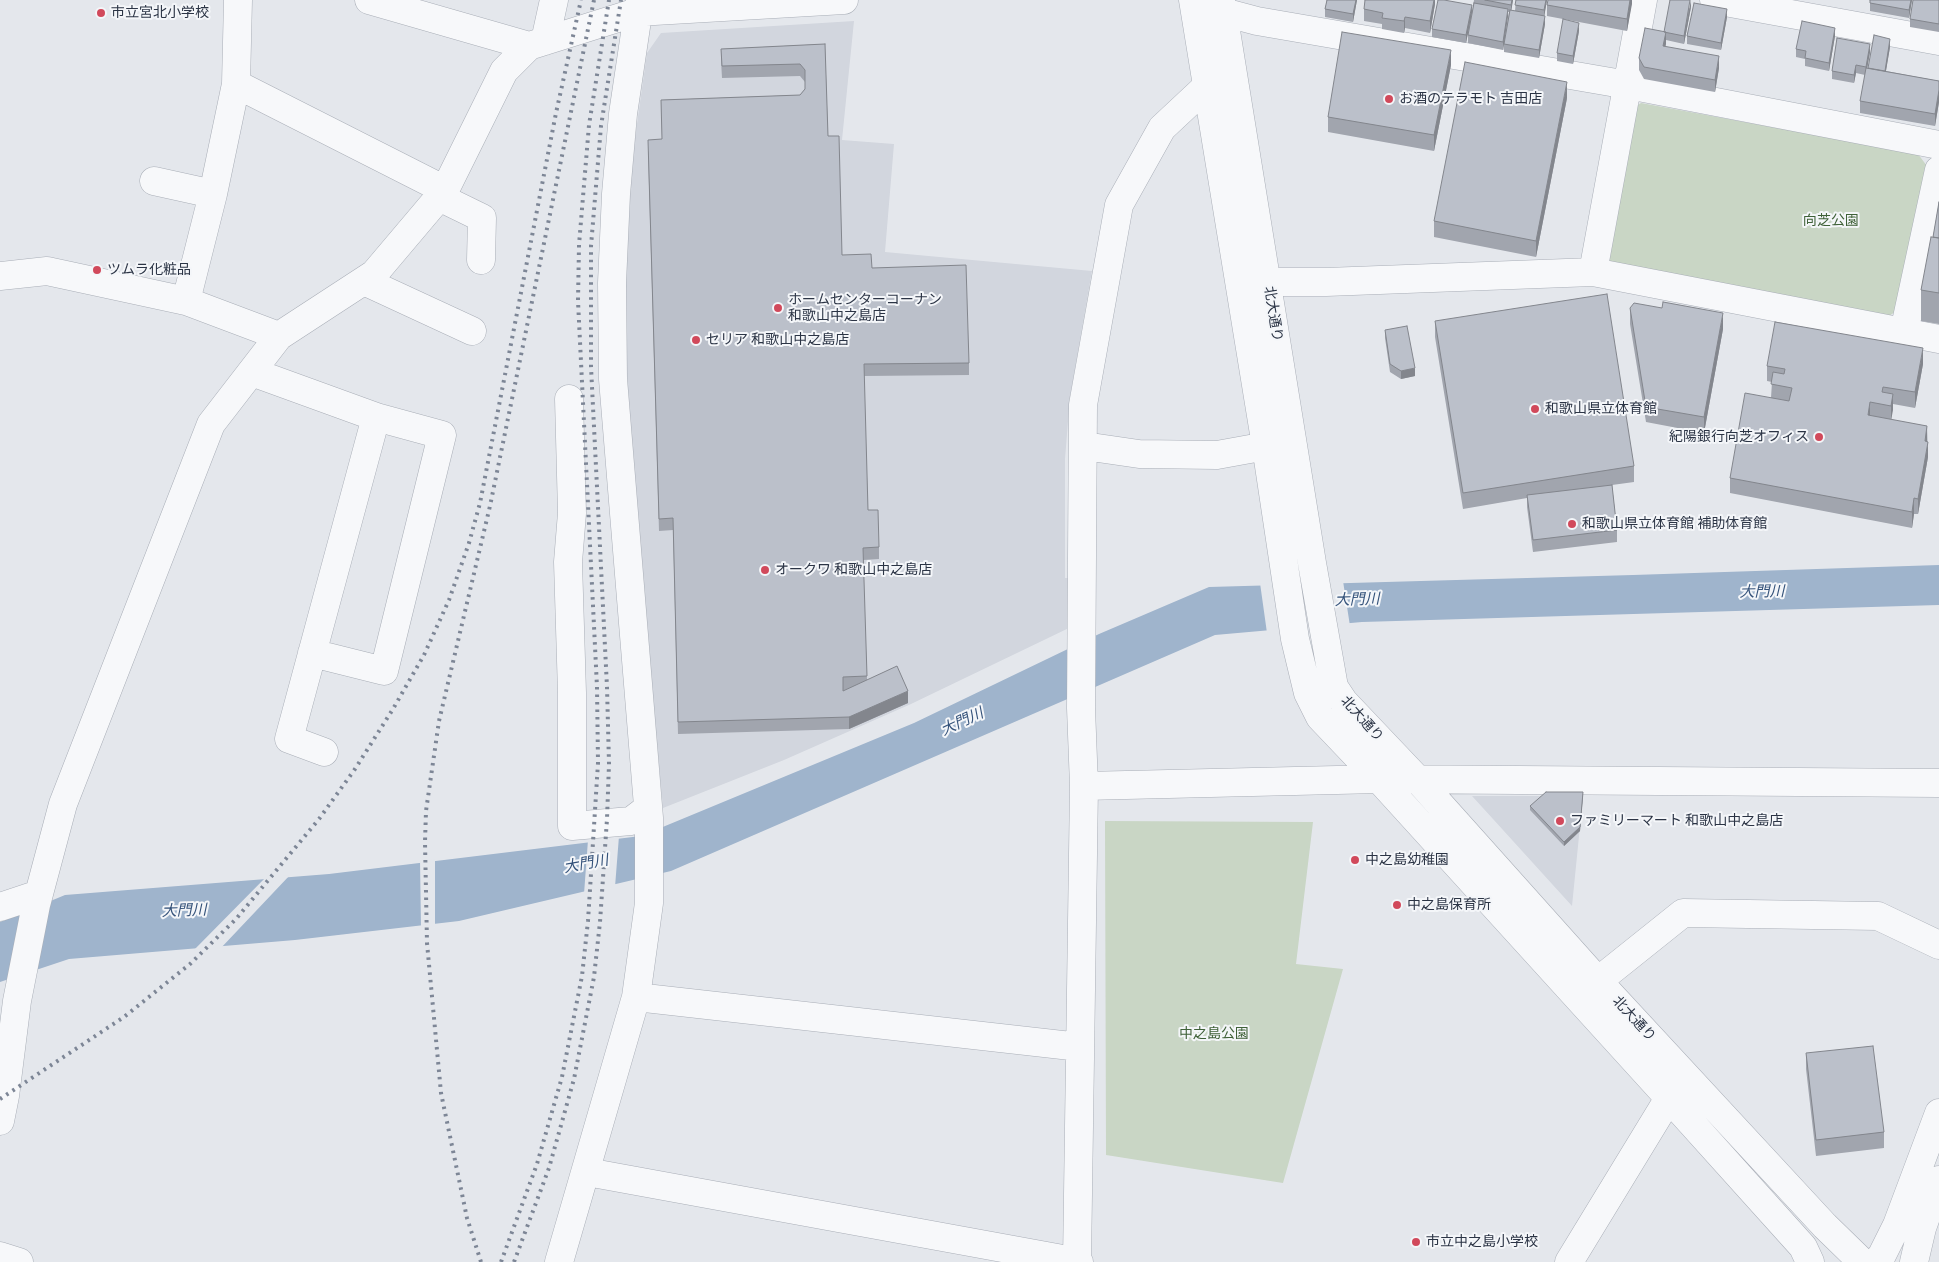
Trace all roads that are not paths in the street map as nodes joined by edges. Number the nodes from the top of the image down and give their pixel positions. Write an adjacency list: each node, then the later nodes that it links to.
1 (238, 0): 14 (street)
2 (369, 0): 12 (street)
3 (554, 0): 12 (street)
4 (844, 0): 8 (street)
5 (1192, 0): 13 (street, 北大通り)
6 (1644, 0): 15 (street)
7 (1714, 0): 11 (street)
8 (772, 2): 9 (street)
9 (639, 6): 12 (street); 43 (street)
10 (1222, 6): 13 (street, 北大通り); 15 (street)
11 (1939, 41)
12 (537, 44): 20 (street)
13 (1221, 83): 25 (street, 北大通り); 35 (street); 36 (street, 北大通り)
14 (236, 84): 19 (street); 20 (street)
15 (1628, 85): 16 (street); 22 (street)
16 (1939, 145)
17 (1939, 170): 28 (street)
18 (154, 181): 19 (street)
19 (213, 194): 26 (street)
20 (442, 194): 21 (street); 24 (street)
21 (481, 260)
22 (1593, 272): 25 (street); 28 (street)
23 (0, 276): 26 (street)
24 (364, 281): 27 (street); 29 (street)
25 (1267, 282): 34 (street, 北大通り)
26 (186, 301): 29 (street)
27 (465, 332)
28 (1904, 332): 30 (street)
29 (279, 336): 31 (street)
30 (1939, 339)
31 (252, 372): 33 (street); 44 (street)
32 (569, 399): 43 (street)
33 (376, 417): 37 (street); 37 (street)
34 (1294, 440): 36 (street); 40 (street, 北大通り)
35 (1084, 446): 36 (street); 42 (street)
36 (1266, 446): 39 (street, 北大通り)
37 (312, 653): 38 (street)
38 (324, 752)
39 (1379, 779): 40 (street); 42 (street); 51 (street, 北大通り)
40 (1419, 781): 41 (street); 47 (street, 北大通り)
41 (1939, 783)
42 (1084, 786): 50 (street)
43 (648, 813): 48 (street)
44 (37, 900): 45 (street); 49 (street)
45 (0, 908)
46 (1939, 945): 47 (street)
47 (1598, 980): 56 (street, 北大通り)
48 (636, 997): 50 (street); 54 (street)
49 (11, 1015): 53 (street)
50 (1080, 1047): 62 (street)
51 (1670, 1098): 59 (street, 北大通り); 63 (street)
52 (1939, 1113): 57 (street)
53 (0, 1121)
54 (586, 1172): 61 (street); 62 (street)
55 (1939, 1180): 57 (street)
56 (1825, 1226): 57 (street); 64 (street, 北大通り)
57 (1910, 1227): 65 (street); 66 (street); 67 (street); 68 (street); 69 (street)
58 (0, 1256): 60 (street)
59 (1812, 1257)
60 (19, 1262)
61 (559, 1262)
62 (1078, 1262)
63 (1569, 1262)
64 (1862, 1262)
65 (1876, 1262)
66 (1894, 1262)
67 (1901, 1262)
68 (1914, 1262)
69 (1923, 1262)

